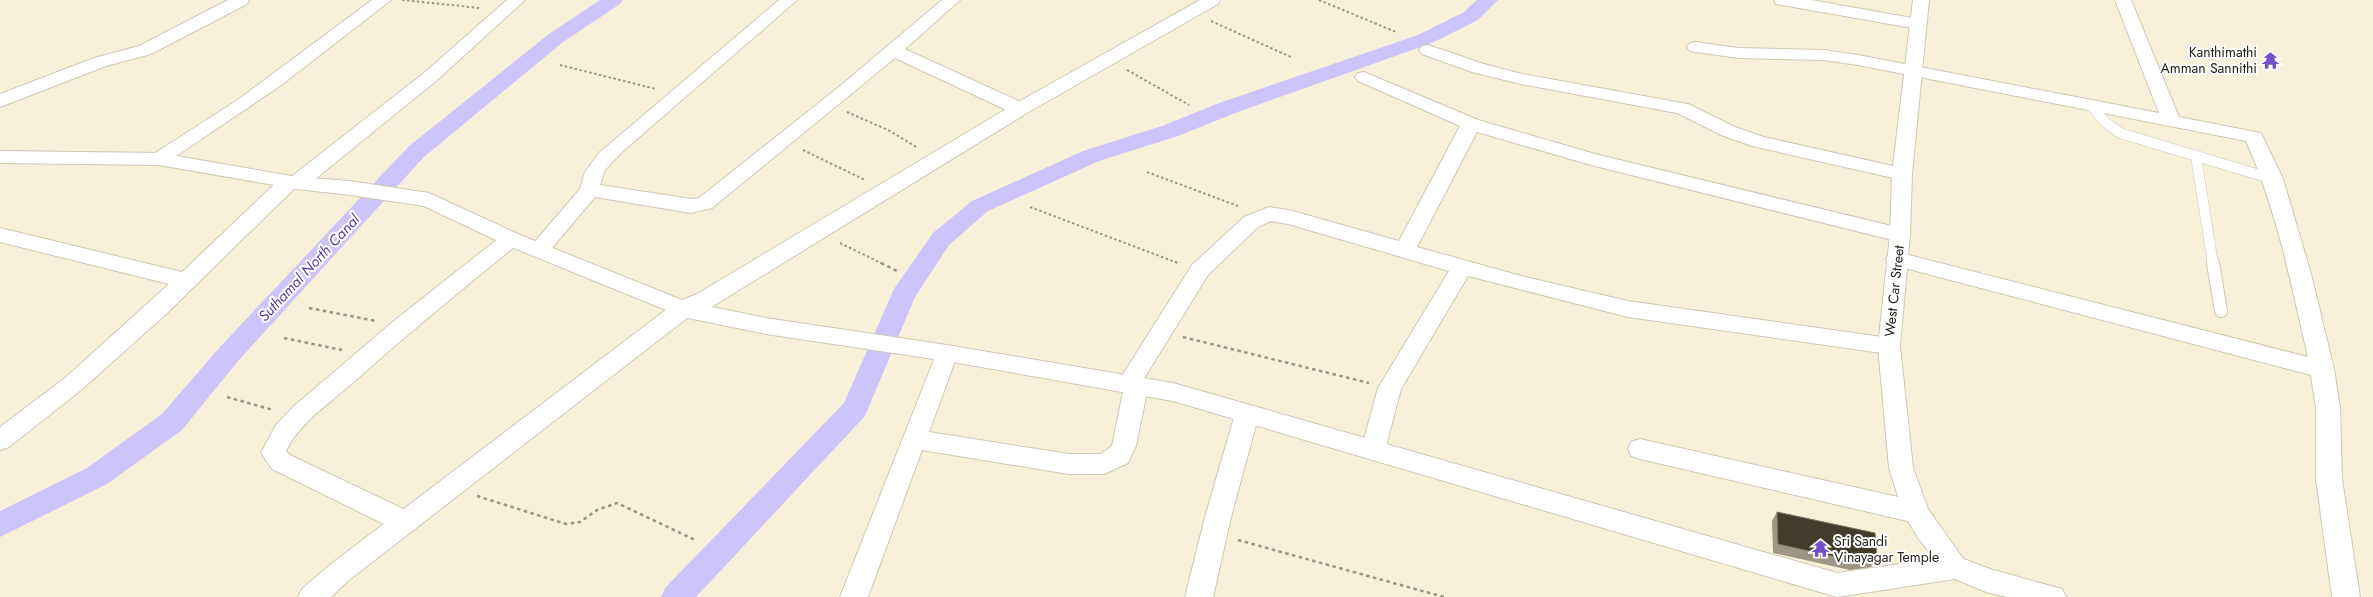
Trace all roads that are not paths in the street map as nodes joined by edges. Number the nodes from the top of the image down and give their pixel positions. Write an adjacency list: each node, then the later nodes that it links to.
1 (241, 0): 16 (street)
2 (383, 0): 23 (street)
3 (789, 0): 27 (street)
4 (1212, 0): 18 (street)
5 (1782, 0): 10 (street)
6 (1920, 0): 10 (street, West Car Street)
7 (2123, 0): 19 (street)
8 (944, 2): 12 (street)
9 (512, 5): 26 (street)
10 (1918, 24): 14 (street, West Car Street)
11 (1696, 47): 14 (street)
12 (892, 50): 18 (street); 27 (street)
13 (1428, 50): 24 (street)
14 (1914, 70): 17 (street); 24 (street, West Car Street)
15 (1364, 77): 20 (street)
16 (0, 101)
17 (2092, 105): 19 (street); 22 (lane)
18 (1020, 109): 36 (street)
19 (2171, 120): 25 (street)
20 (1471, 124): 29 (street); 31 (street)
21 (0, 156): 23 (street)
22 (2196, 156): 25 (lane); 37 (lane)
23 (159, 159): 26 (street)
24 (1902, 174): 29 (street, West Car Street)
25 (2273, 179): 40 (street)
26 (293, 182): 30 (street); 35 (street)
27 (590, 190): 32 (street)
28 (0, 235): 35 (street)
29 (1900, 236): 33 (street, West Car Street)
30 (511, 239): 32 (street); 48 (street)
31 (1405, 249): 34 (street); 41 (street)
32 (539, 250): 36 (street)
33 (1897, 259): 38 (street, West Car Street); 40 (street)
34 (1462, 267): 38 (street); 46 (street)
35 (186, 281): 44 (street)
36 (684, 309): 39 (street); 48 (street)
37 (2221, 311)
38 (1889, 346): 47 (street, West Car Street)
39 (947, 353): 41 (street); 43 (street)
40 (2322, 369): 55 (street)
41 (1132, 386): 42 (street); 43 (street)
42 (1247, 414): 46 (street); 53 (street)
43 (914, 439): 52 (street)
44 (0, 440)
45 (1640, 449): 47 (street)
46 (1373, 450): 50 (street)
47 (1916, 512): 49 (street, West Car Street)
48 (405, 522): 51 (street)
49 (1956, 567): 50 (street); 54 (street)
50 (1836, 591)
51 (312, 597)
52 (854, 597)
53 (1199, 597)
54 (2052, 597)
55 (2346, 597)

